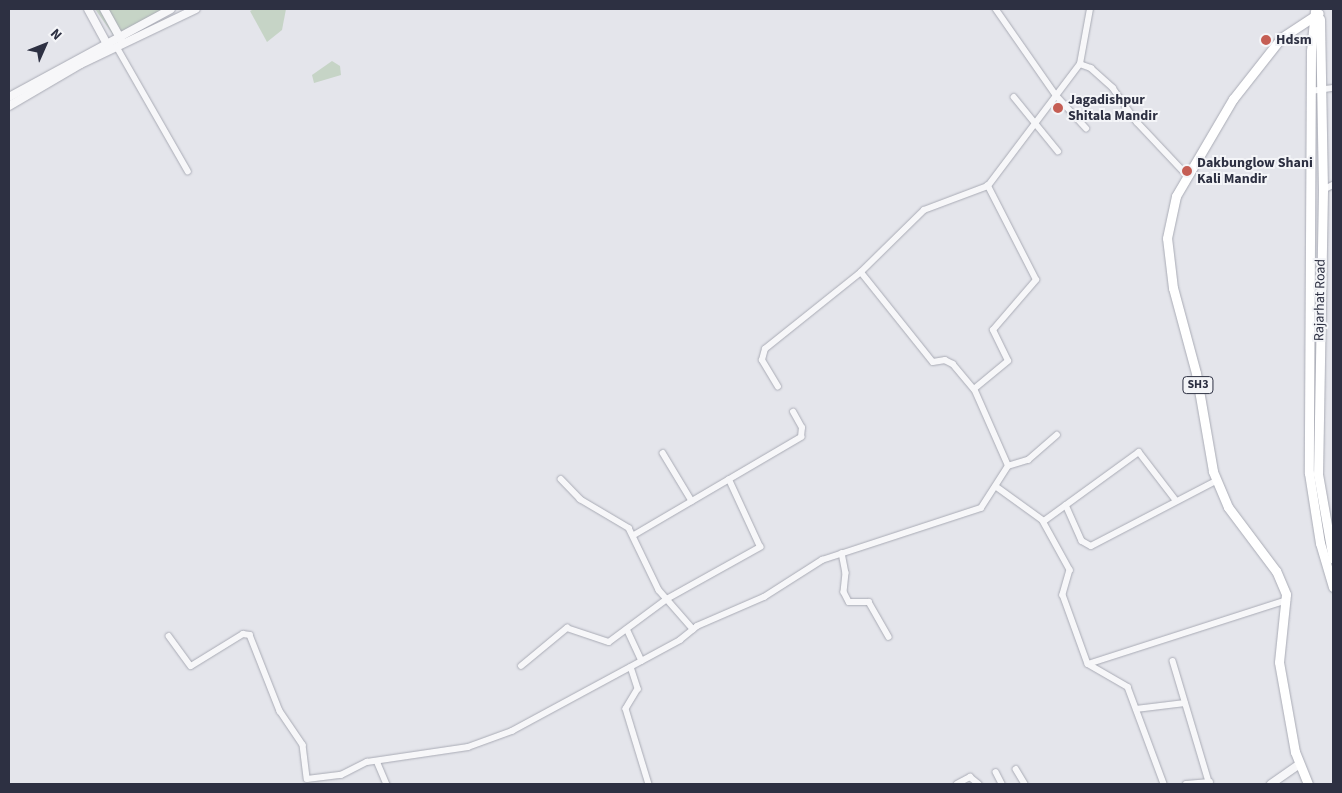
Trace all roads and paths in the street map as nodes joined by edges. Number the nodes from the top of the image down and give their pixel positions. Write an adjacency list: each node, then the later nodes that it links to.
1 (88, 9): 9 (street)
2 (104, 9): 8 (street)
3 (171, 9): 8 (street)
4 (196, 9): 9 (street)
5 (996, 9): 14 (street)
6 (1090, 9): 10 (street)
7 (1319, 10): 12 (main road, Rajarhat Road); 13 (main road); 22 (main road, SH3)
8 (119, 36): 9 (street); 9 (street)
9 (114, 46): 15 (street); 17 (street); 21 (street)
10 (1080, 64): 14 (street); 22 (street)
11 (1333, 88): 12 (street)
12 (1321, 89): 13 (street); 25 (main road, Rajarhat Road)
13 (1311, 91): 44 (main road)
14 (1056, 95): 18 (street); 19 (street)
15 (9, 97)
16 (1014, 97): 18 (street)
17 (9, 106)
18 (1036, 124): 20 (street); 24 (street)
19 (1086, 128)
20 (1058, 151)
21 (188, 171)
22 (1187, 175): 35 (main road, SH3)
23 (1333, 185): 25 (street)
24 (988, 186): 26 (street); 28 (street)
25 (1323, 190): 43 (main road, Rajarhat Road)
26 (861, 272): 27 (street); 28 (street)
27 (778, 387)
28 (974, 389): 32 (street)
29 (793, 412): 34 (street)
30 (1057, 435): 32 (street)
31 (663, 453): 38 (street)
32 (1008, 466): 36 (street)
33 (561, 479): 41 (street)
34 (729, 480): 38 (street); 45 (street)
35 (1216, 481): 37 (street); 46 (main road, SH3)
36 (997, 487): 40 (street); 42 (street)
37 (1176, 499): 39 (street); 39 (street)
38 (692, 501): 41 (street)
39 (1066, 505): 40 (street)
40 (1043, 521): 53 (street)
41 (634, 535): 45 (street)
42 (842, 553): 48 (street); 50 (street)
43 (1333, 559)
44 (1333, 588)
45 (667, 599): 47 (street); 48 (street)
46 (1287, 600): 53 (street); 59 (main road, SH3)
47 (627, 629): 51 (street); 54 (street)
48 (693, 629): 51 (street)
49 (168, 636): 58 (street)
50 (889, 637)
51 (642, 661): 55 (street)
52 (1172, 661): 56 (street)
53 (1088, 664): 57 (street)
54 (521, 666)
55 (631, 667): 58 (street); 64 (street)
56 (1185, 704): 57 (street); 62 (street)
57 (1136, 709): 69 (street)
58 (377, 761): 63 (street)
59 (1300, 764): 71 (street); 72 (main road, SH3)
60 (1016, 769): 68 (street)
61 (996, 772): 67 (street)
62 (1210, 783): 70 (street)
63 (387, 784)
64 (649, 784)
65 (957, 784): 66 (street)
66 (979, 784)
67 (1002, 784)
68 (1025, 784)
69 (1164, 784)
70 (1186, 784)
71 (1271, 784)
72 (1308, 784)

